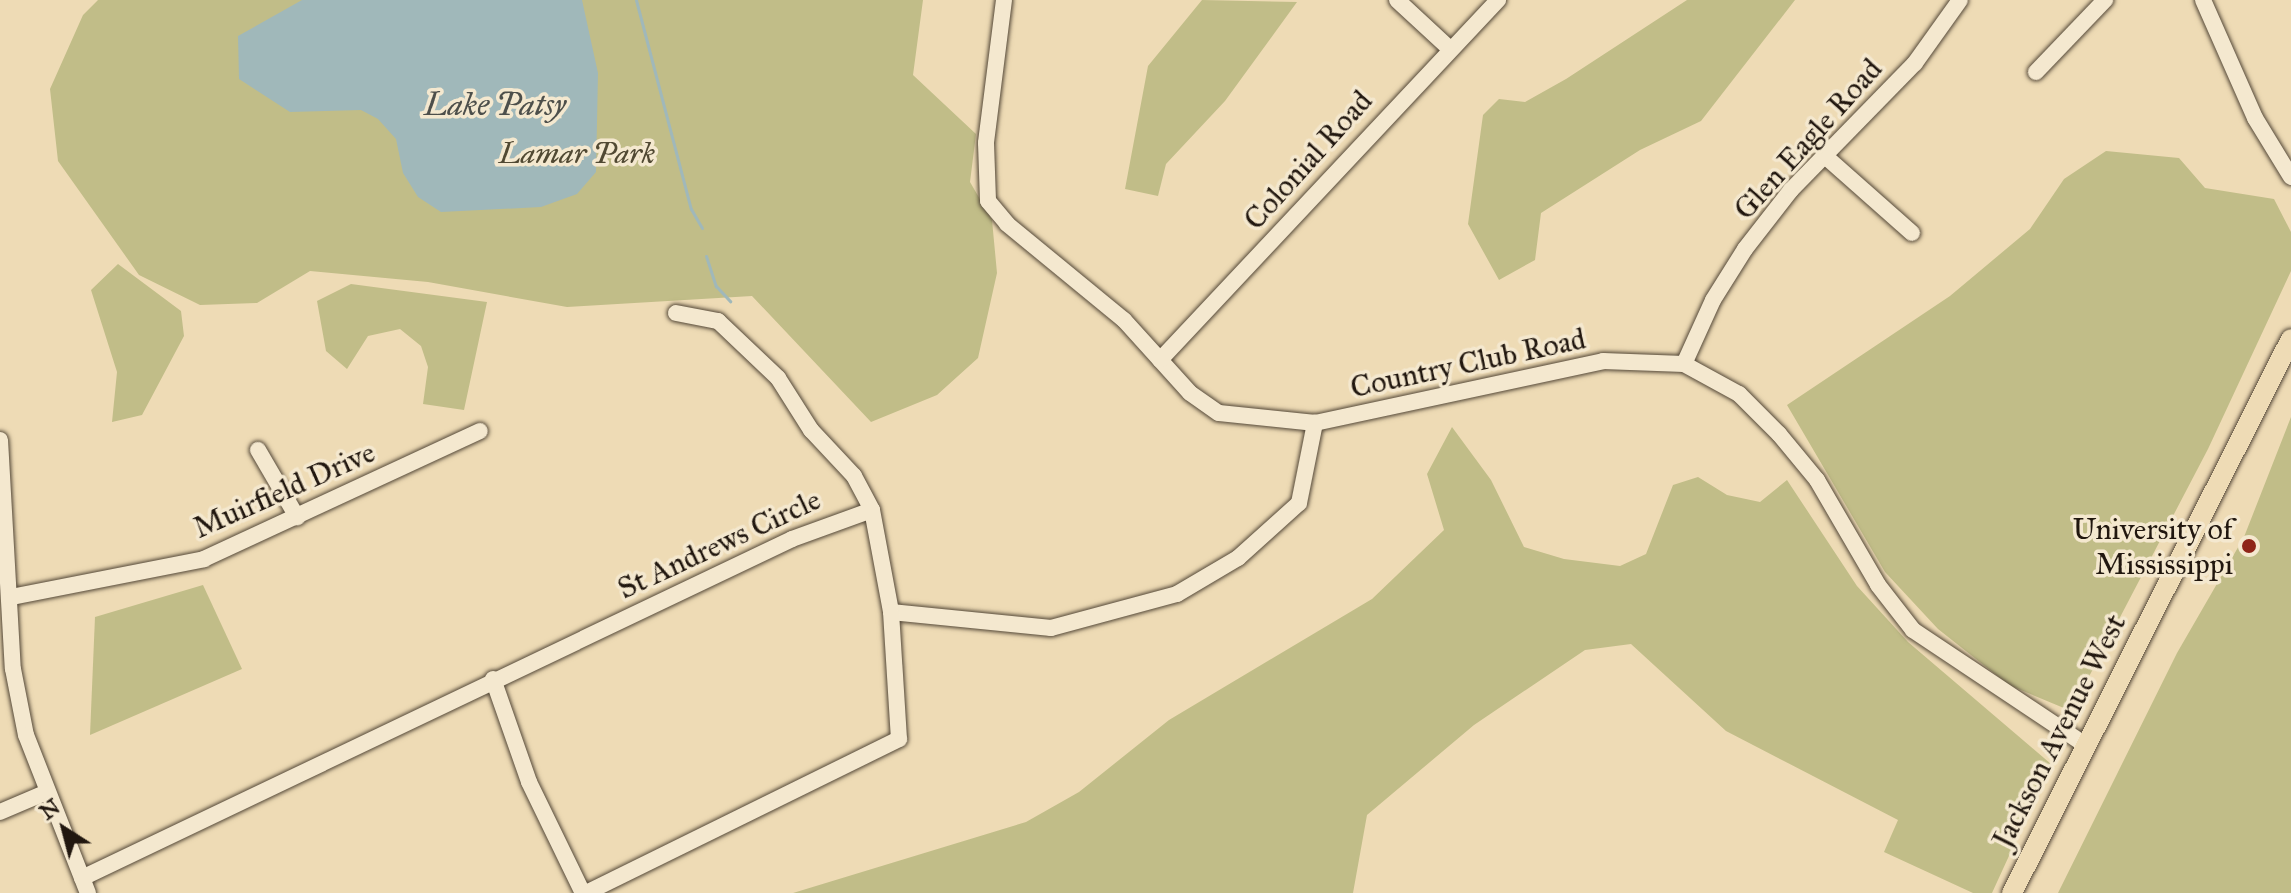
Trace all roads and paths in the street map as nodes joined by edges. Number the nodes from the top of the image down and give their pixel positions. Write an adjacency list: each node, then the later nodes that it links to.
1 (1004, 0): 14 (street, Country Club Road)
2 (1397, 0): 7 (street)
3 (1498, 0): 7 (street, Colonial Road)
4 (1960, 0): 9 (street, Glen Eagle Road)
5 (2105, 0): 8 (street)
6 (2203, 0): 10 (street)
7 (1448, 47): 14 (street, Colonial Road)
8 (2036, 72)
9 (1825, 156): 11 (street); 15 (street, Glen Eagle Road)
10 (2291, 177)
11 (1912, 233)
12 (676, 313): 20 (street)
13 (2291, 339): 25 (main road, Jackson Avenue West)
14 (1160, 360): 16 (street, Country Club Road)
15 (1684, 364): 16 (street, Country Club Road); 25 (street, Country Club Road)
16 (1315, 423): 23 (street)
17 (480, 431): 21 (street, Muirfield Drive)
18 (0, 440): 22 (street)
19 (258, 450): 21 (street)
20 (872, 510): 23 (street); 24 (street, St Andrews Circle)
21 (297, 517): 22 (street, Muirfield Drive)
22 (11, 597): 26 (street)
23 (891, 612): 29 (street)
24 (493, 679): 28 (street, St Andrews Circle); 29 (street)
25 (2084, 744): 30 (main road, Jackson Avenue West)
26 (47, 792): 27 (street); 28 (street)
27 (0, 812)
28 (85, 885)
29 (585, 893)
30 (2012, 893)

